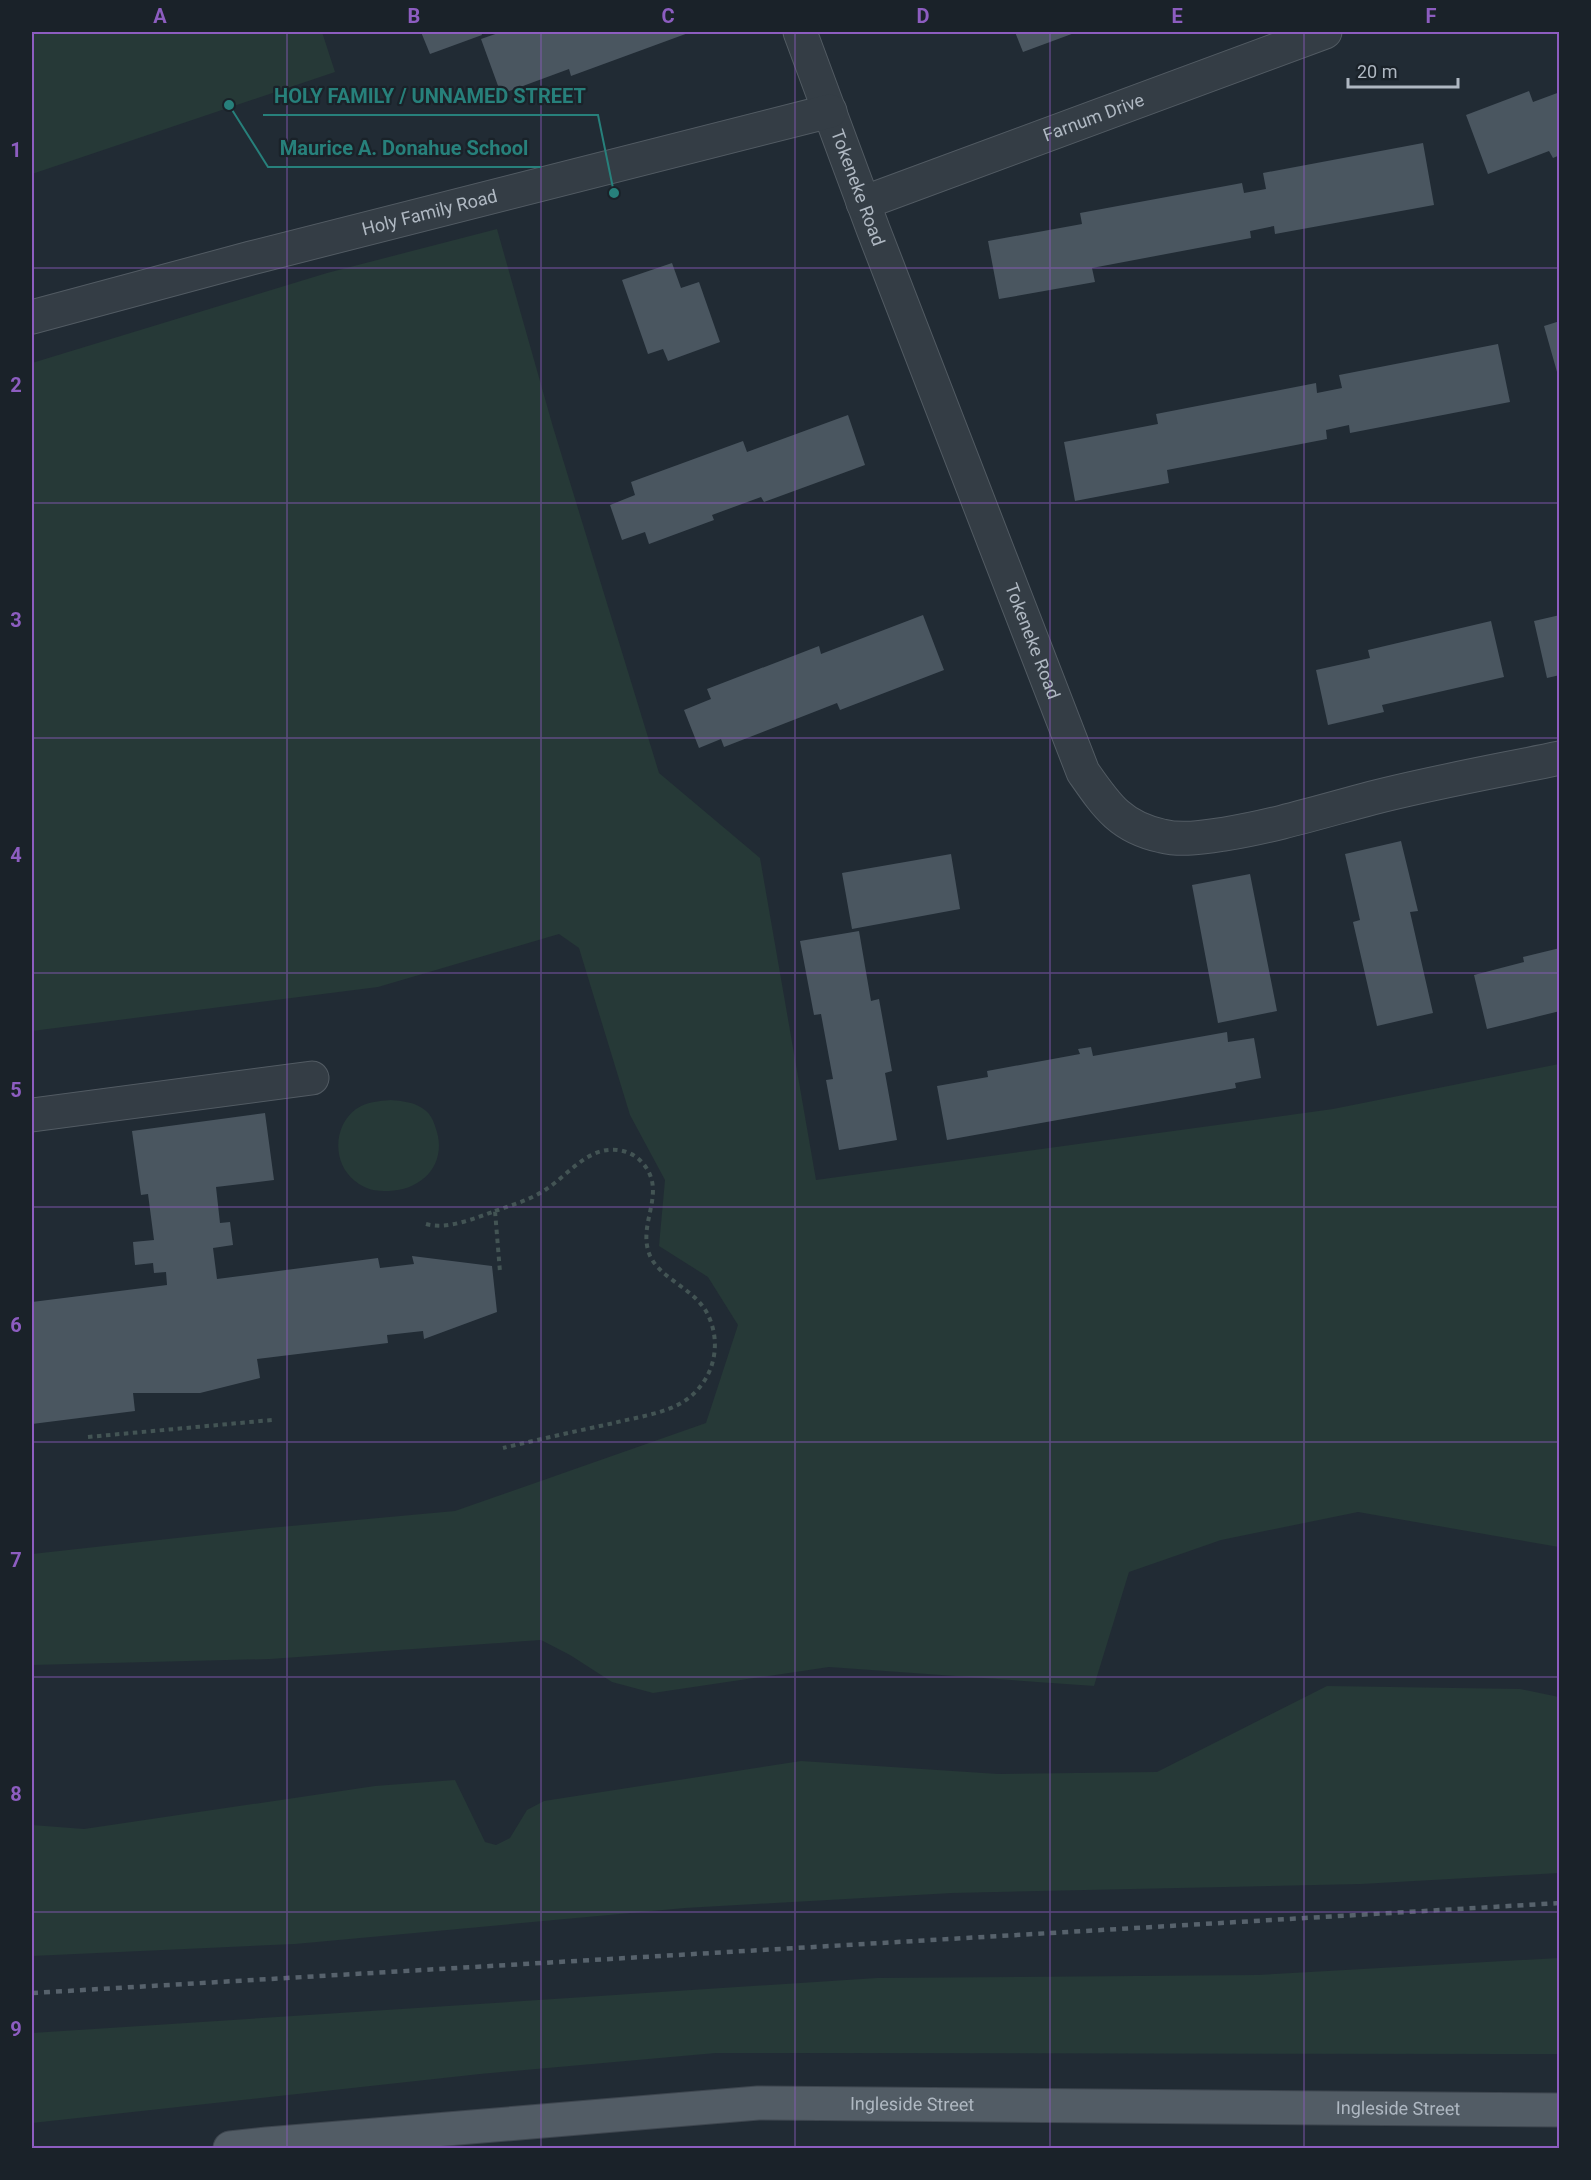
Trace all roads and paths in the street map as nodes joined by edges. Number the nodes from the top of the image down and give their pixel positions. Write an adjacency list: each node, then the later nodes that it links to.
1 (800, 32): 3 (street, Tokeneke Road)
2 (1325, 32): 4 (street, Farnum Drive)
3 (830, 111): 4 (street, Tokeneke Road); 5 (street, Holy Family Road)
4 (863, 203): 6 (street, Tokeneke Road)
5 (32, 317)
6 (1560, 758)
7 (312, 1078): 8 (street)
8 (32, 1115)
9 (495, 1211): 10 (path); 11 (path); 14 (path)
10 (426, 1224)
11 (500, 1272)
12 (272, 1420): 13 (path)
13 (88, 1437)
14 (503, 1448)
15 (1560, 2110): 16 (main road, Ingleside Street)
16 (268, 2146): 17 (main road, Ingleside Street); 18 (main road, Ingleside Street)
17 (230, 2148)
18 (341, 2148)

